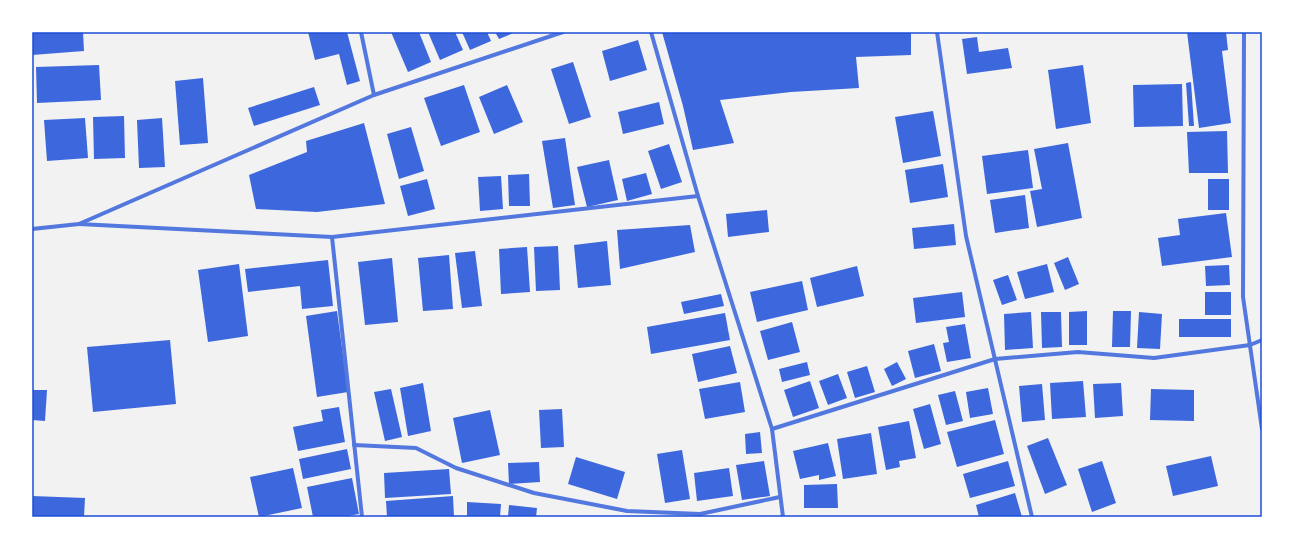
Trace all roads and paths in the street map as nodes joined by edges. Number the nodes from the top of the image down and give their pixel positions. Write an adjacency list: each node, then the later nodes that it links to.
1 (361, 32): 6 (street)
2 (563, 32): 6 (street)
3 (651, 32): 7 (street)
4 (938, 32): 13 (street)
5 (1244, 32): 12 (street)
6 (374, 95): 8 (street)
7 (698, 196): 10 (street); 14 (street)
8 (79, 224): 9 (street); 10 (street)
9 (32, 230)
10 (332, 237): 16 (street)
11 (1262, 340): 12 (street)
12 (1250, 345): 13 (street); 15 (street)
13 (995, 359): 14 (street); 20 (street)
14 (772, 429): 17 (street)
15 (1262, 429)
16 (354, 446): 17 (street); 18 (street)
17 (780, 497): 19 (street)
18 (362, 517)
19 (782, 517)
20 (1032, 517)

